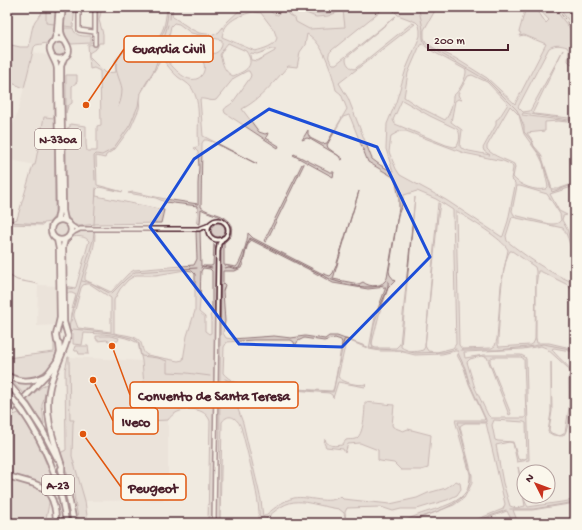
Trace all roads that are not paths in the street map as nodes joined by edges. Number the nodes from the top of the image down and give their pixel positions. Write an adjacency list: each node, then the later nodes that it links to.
1 (59, 7): 6 (highway, N-330a)
2 (62, 7): 7 (highway, N-330a)
3 (79, 7): 5 (street)
4 (96, 7): 5 (street)
5 (94, 32): 8 (street)
6 (54, 41): 7 (highway); 9 (highway, N-330a)
7 (65, 41): 10 (highway, N-330a)
8 (95, 44)
9 (53, 57): 10 (highway); 11 (highway, N-330a)
10 (64, 58): 12 (highway, N-330a)
11 (57, 221): 12 (highway); 20 (highway, N-330a)
12 (67, 223): 15 (street); 17 (highway, N-330a)
13 (211, 223): 14 (street); 16 (street); 19 (street)
14 (199, 229): 15 (street); 16 (street)
15 (78, 230): 17 (street)
16 (209, 234): 18 (street)
17 (67, 238): 20 (highway); 22 (highway, N-330a)
18 (213, 238): 19 (street); 21 (street)
19 (223, 238): 21 (street)
20 (57, 239): 23 (highway, N-330a)
21 (218, 251): 37 (street)
22 (65, 328): 23 (highway); 24 (highway, N-330a)
23 (58, 329): 24 (highway, N-330a)
24 (62, 343): 25 (highway); 26 (highway)
25 (58, 366): 30 (highway); 32 (highway)
26 (50, 372): 27 (highway); 30 (highway)
27 (7, 375)
28 (7, 382): 32 (highway, A-23, bridge)
29 (7, 392): 35 (highway, A-23, bridge)
30 (26, 396): 31 (highway)
31 (7, 413)
32 (62, 471): 36 (highway, A-23)
33 (7, 476): 34 (highway)
34 (56, 523)
35 (66, 523)
36 (74, 523)
37 (214, 523)

